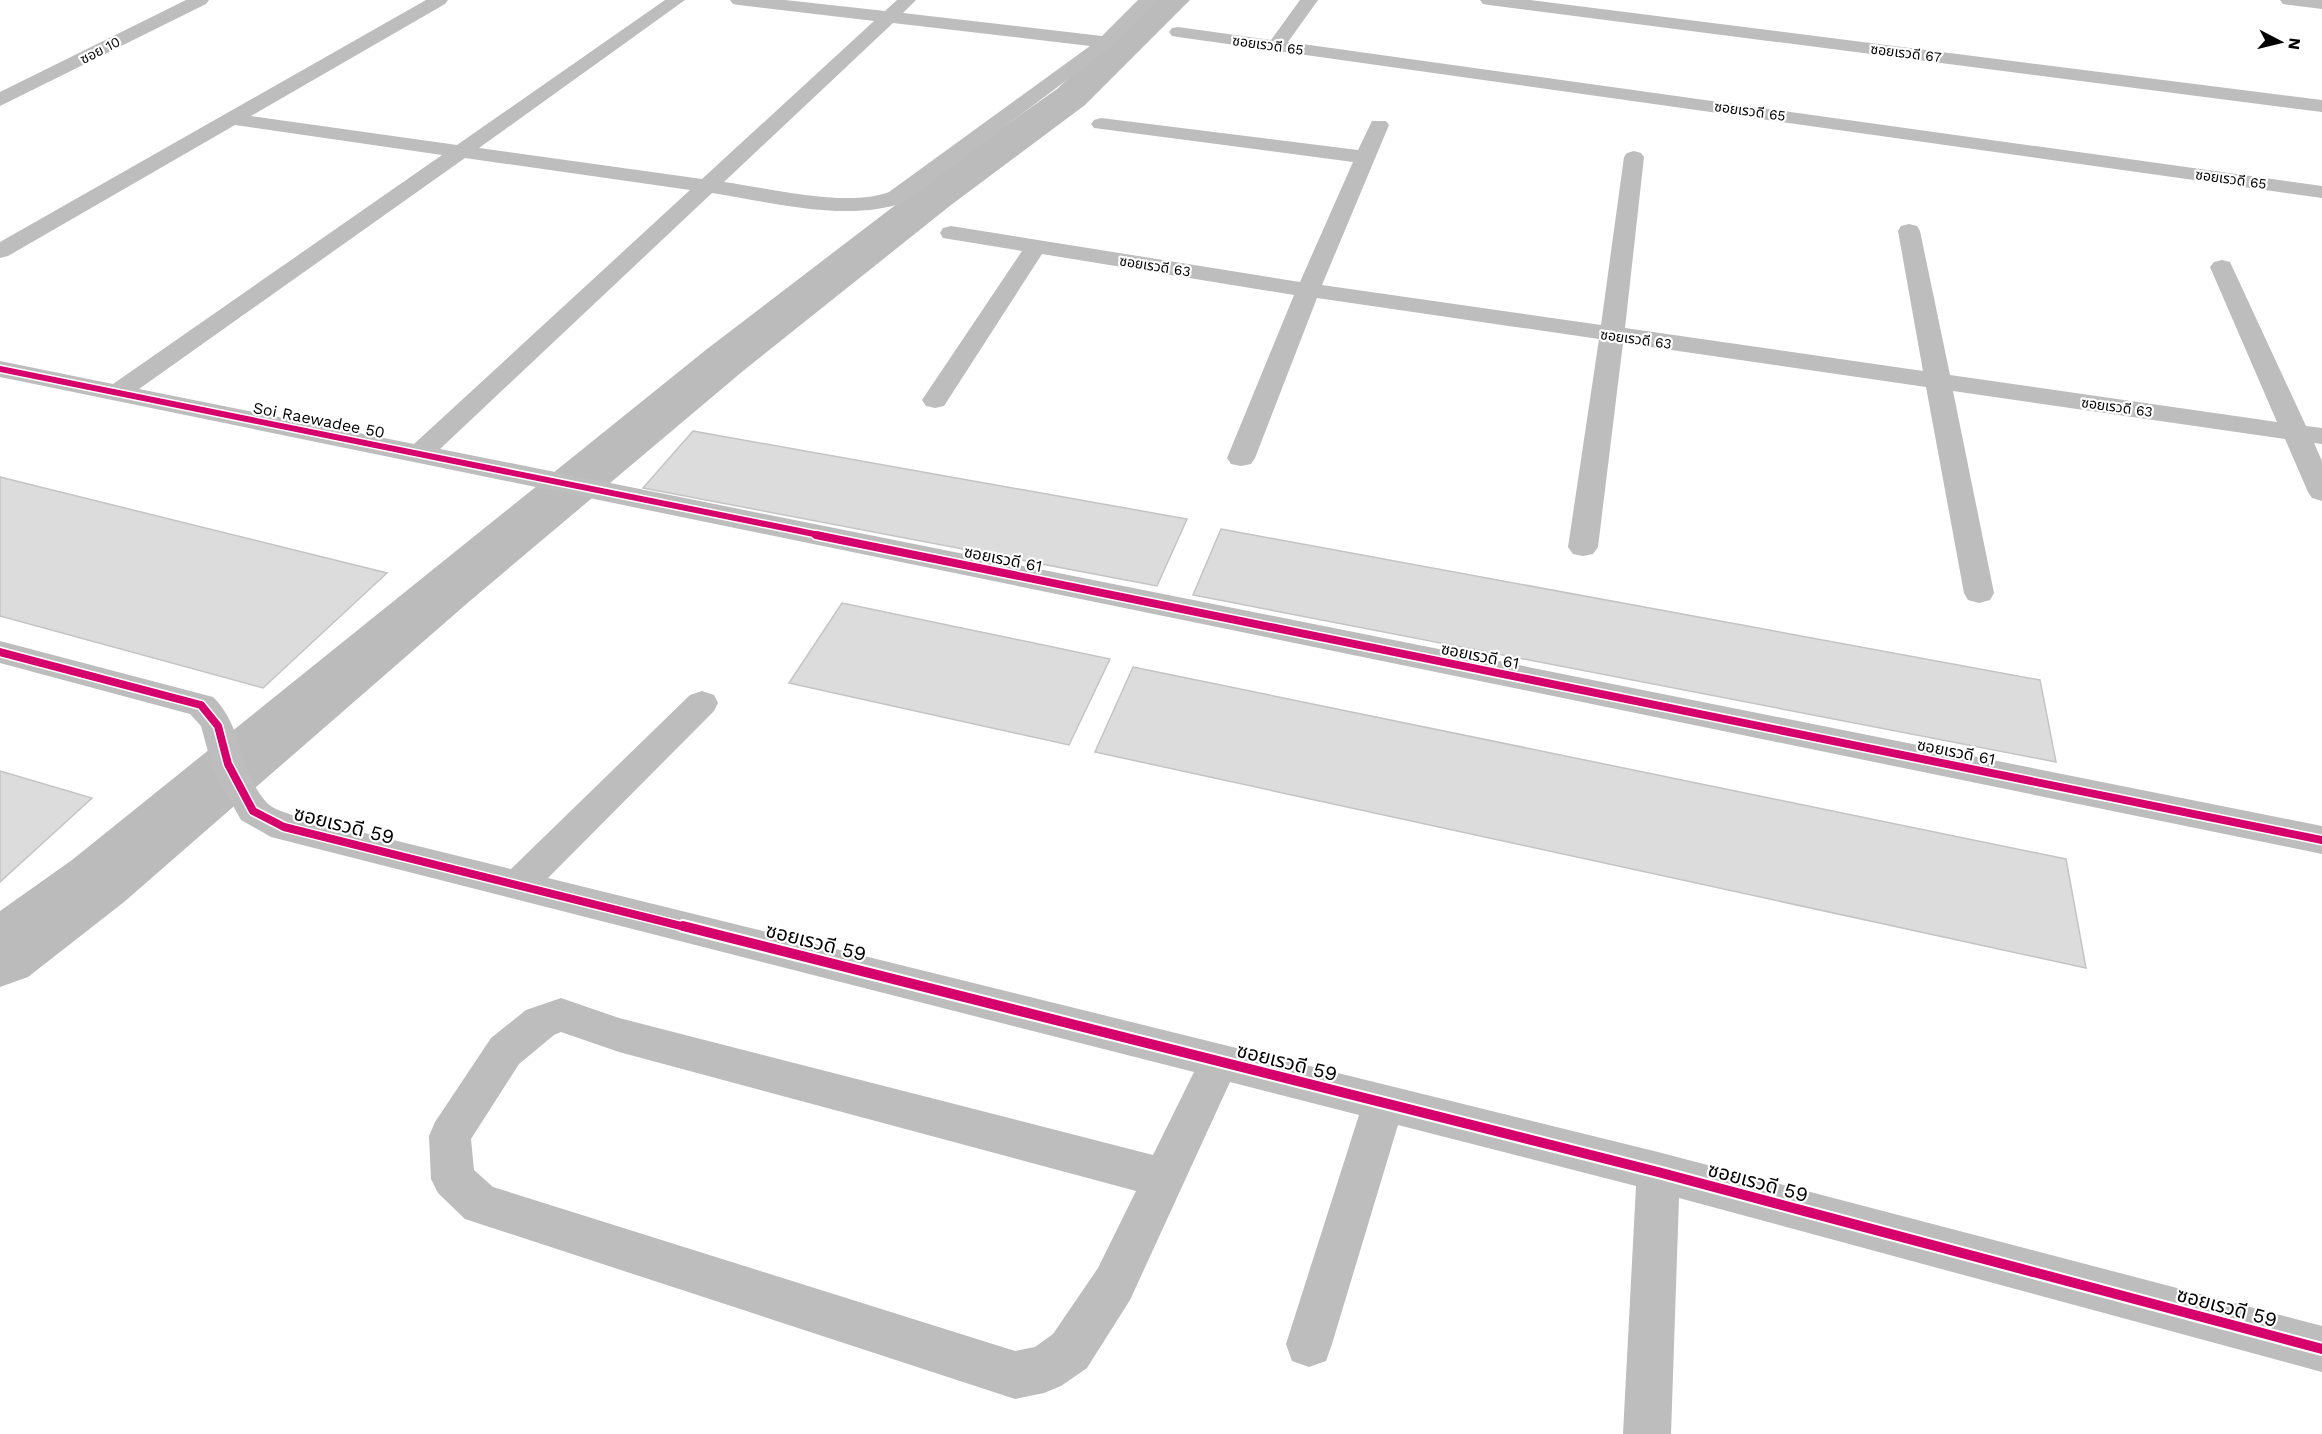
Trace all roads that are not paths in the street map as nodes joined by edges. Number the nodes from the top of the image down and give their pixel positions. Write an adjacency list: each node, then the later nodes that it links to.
1 (200, 0): 15 (street, ซอย 10)
2 (439, 0): 17 (street)
3 (676, 0): 20 (street)
4 (739, 0): 11 (street)
5 (907, 0): 11 (street)
6 (1148, 0): 13 (street)
7 (1310, 0): 14 (street)
8 (1489, 0): 16 (street, ซอยเรวดี 67)
9 (2289, 0): 10 (street)
10 (2322, 4)
11 (889, 17): 13 (street); 23 (street)
12 (1178, 32): 14 (street, ซอยเรวดี 65)
13 (1106, 42): 23 (street)
14 (1276, 46): 24 (street, ซอยเรวดี 65)
15 (0, 100)
16 (2322, 106)
17 (233, 118): 20 (street); 28 (street)
18 (1101, 124): 21 (street)
19 (1379, 125): 21 (street)
20 (461, 152): 23 (street); 34 (street)
21 (1364, 157): 30 (street)
22 (1634, 157): 31 (street)
23 (707, 185): 38 (street)
24 (2322, 192)
25 (1909, 231): 33 (street)
26 (951, 233): 27 (street, ซอยเรวดี 63)
27 (1035, 248): 30 (street, ซอยเรวดี 63); 35 (street)
28 (0, 251)
29 (2222, 267): 36 (street)
30 (1308, 290): 31 (street, ซอยเรวดี 63); 39 (street)
31 (1612, 335): 33 (street, ซอยเรวดี 63); 42 (street)
32 (0, 369): 34 (street, Soi Raewadee 50)
33 (1938, 382): 36 (street, ซอยเรวดี 63); 43 (street)
34 (117, 393): 38 (street, Soi Raewadee 50)
35 (936, 400)
36 (2296, 432): 37 (street, ซอยเรวดี 63); 40 (street)
37 (2322, 436)
38 (419, 454): 41 (street, Soi Raewadee 50)
39 (1241, 458)
40 (2322, 492)
41 (632, 498): 46 (street, ซอยเรวดี 61)
42 (1583, 547)
43 (1979, 593)
44 (0, 652): 47 (street, ซอยเรวดี 59)
45 (702, 703): 47 (street)
46 (2322, 840)
47 (518, 885): 48 (street, ซอยเรวดี 59)
48 (1219, 1062): 49 (street, ซอยเรวดี 59); 51 (street)
49 (1384, 1103): 50 (street, ซอยเรวดี 59); 52 (street)
50 (1658, 1173): 53 (street, ซอยเรวดี 59); 54 (street)
51 (1164, 1178): 51 (street)
52 (1309, 1344)
53 (2322, 1349)
54 (1647, 1434)

